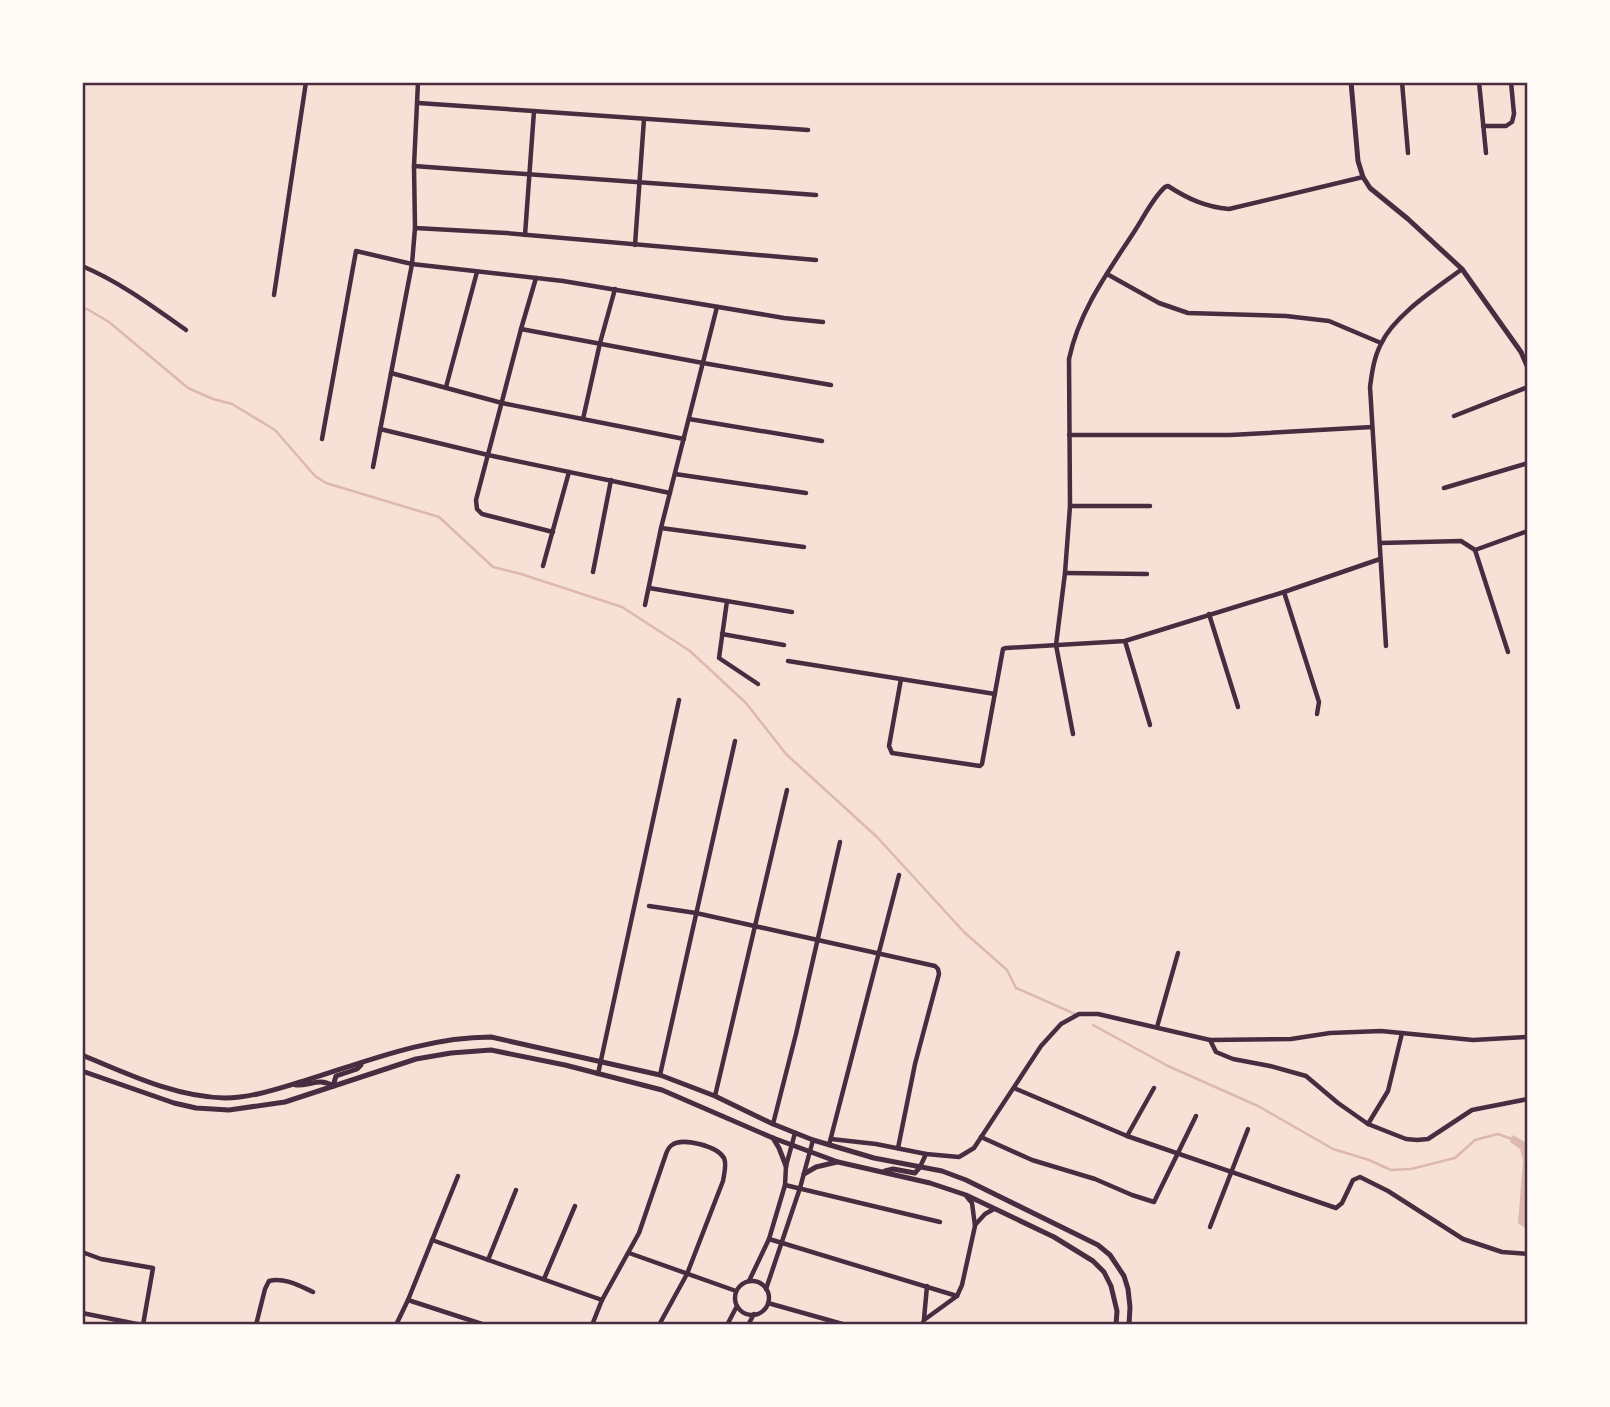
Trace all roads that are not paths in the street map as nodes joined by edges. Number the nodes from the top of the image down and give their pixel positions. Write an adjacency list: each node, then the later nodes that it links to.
1 (306, 82): 30 (street)
2 (418, 82): 7 (street)
3 (1351, 82): 16 (main road)
4 (1402, 82): 12 (street)
5 (1479, 82): 10 (street)
6 (1511, 82): 10 (street)
7 (418, 103): 8 (street); 14 (street)
8 (534, 111): 9 (street); 15 (street)
9 (644, 119): 11 (street); 17 (street)
10 (1483, 126): 13 (street)
11 (808, 131)
12 (1408, 153)
13 (1486, 153)
14 (415, 166): 15 (street); 19 (street)
15 (529, 174): 17 (street); 20 (street)
16 (1363, 177): 25 (main road); 27 (street)
17 (640, 182): 18 (street); 21 (street)
18 (816, 195)
19 (415, 228): 20 (street); 23 (street)
20 (524, 235): 21 (street)
21 (635, 245): 22 (street)
22 (816, 261)
23 (412, 264): 26 (street); 39 (street); 50 (street)
24 (82, 266): 34 (street)
25 (1462, 268): 36 (street); 38 (main road)
26 (477, 272): 28 (street); 41 (street)
27 (1107, 274): 36 (street); 49 (street)
28 (536, 278): 29 (street); 33 (street)
29 (615, 289): 31 (street); 35 (street)
30 (274, 295)
31 (717, 307): 32 (street); 37 (street)
32 (823, 323)
33 (521, 329): 35 (street); 43 (street)
34 (186, 330)
35 (600, 343): 37 (street); 45 (street)
36 (1381, 343): 47 (street)
37 (703, 363): 40 (street); 46 (street)
38 (1528, 368)
39 (391, 373): 41 (street); 48 (street)
40 (831, 385)
41 (446, 387): 43 (street)
42 (1528, 387): 44 (street)
43 (502, 404): 45 (street); 53 (street)
44 (1454, 416)
45 (583, 419): 51 (street)
46 (689, 419): 51 (street); 52 (street)
47 (1372, 427): 49 (street); 67 (street)
48 (380, 429): 53 (street); 55 (street)
49 (1069, 435): 62 (street)
50 (322, 439)
51 (684, 439): 57 (street)
52 (822, 440)
53 (488, 455): 56 (street); 66 (street)
54 (1528, 463): 59 (street)
55 (373, 467)
56 (569, 472): 58 (street); 66 (street)
57 (675, 474): 60 (street); 61 (street)
58 (611, 480): 60 (street); 72 (street)
59 (1444, 488)
60 (670, 493): 64 (street)
61 (806, 493)
62 (1070, 506): 63 (street); 73 (street)
63 (1150, 506)
64 (661, 528): 68 (street); 75 (street)
65 (1528, 531): 69 (street)
66 (552, 532): 71 (street)
67 (1380, 543): 69 (street); 70 (street)
68 (804, 547)
69 (1475, 550): 86 (street)
70 (1380, 559): 76 (street); 85 (street)
71 (543, 566)
72 (593, 572)
73 (1065, 573): 74 (street); 84 (street)
74 (1147, 573)
75 (649, 588): 77 (street); 78 (street)
76 (1284, 592): 80 (street); 93 (street)
77 (727, 601): 79 (street); 81 (street)
78 (645, 605)
79 (792, 612)
80 (1209, 614): 82 (street); 92 (street)
81 (722, 634): 83 (street); 89 (street)
82 (1125, 641): 84 (street); 94 (street)
83 (784, 645)
84 (1056, 645): 90 (street); 95 (street)
85 (1386, 646)
86 (1508, 652)
87 (788, 661): 88 (street)
88 (901, 679): 90 (street); 90 (street)
89 (758, 684)
90 (995, 694)
91 (679, 701): 111 (street)
92 (1238, 707)
93 (1317, 714)
94 (1150, 725)
95 (1073, 734)
96 (735, 741): 101 (street)
97 (788, 790): 102 (street)
98 (840, 842): 103 (street)
99 (899, 875): 104 (street)
100 (649, 906): 101 (street)
101 (696, 914): 102 (street); 115 (street)
102 (754, 926): 103 (street); 120 (street)
103 (817, 941): 104 (street); 123 (street)
104 (878, 953): 131 (street); 133 (street)
105 (1178, 953): 106 (street)
106 (1157, 1027): 109 (street); 118 (street)
107 (1402, 1033): 108 (street); 109 (street); 124 (street)
108 (1528, 1037)
109 (1210, 1040): 124 (street)
110 (82, 1055): 116 (main road)
111 (601, 1062): 112 (main road); 114 (street); 115 (main road)
112 (362, 1063): 116 (main road); 117 (main road)
113 (82, 1071): 117 (main road)
114 (598, 1074): 117 (main road); 129 (main road)
115 (660, 1075): 120 (main road)
116 (291, 1085): 117 (main road)
117 (332, 1086)
118 (1014, 1088): 127 (street); 128 (street)
119 (1154, 1088): 127 (street)
120 (715, 1096): 123 (main road)
121 (1528, 1099): 124 (street)
122 (1196, 1116): 136 (street)
123 (773, 1124): 126 (main road)
124 (1368, 1124)
125 (1248, 1129): 140 (street)
126 (795, 1133): 130 (main road); 132 (street)
127 (1127, 1136): 136 (street)
128 (981, 1137): 135 (street); 136 (street)
129 (773, 1138): 132 (main road); 138 (main road)
130 (813, 1140): 131 (main road); 134 (street)
131 (830, 1142): 133 (street); 139 (main road)
132 (791, 1145): 134 (main road); 138 (street)
133 (898, 1148): 135 (street)
134 (810, 1153): 137 (main road); 142 (street)
135 (926, 1154): 139 (street)
136 (1176, 1154): 140 (street)
137 (838, 1162): 141 (main road); 142 (main road)
138 (786, 1166): 144 (street)
139 (920, 1167): 141 (main road); 189 (main road)
140 (1231, 1171): 152 (street); 158 (street)
141 (881, 1172): 147 (main road)
142 (804, 1174): 145 (street)
143 (458, 1176): 154 (street)
144 (785, 1185): 145 (street); 153 (street)
145 (800, 1188): 150 (street); 155 (street)
146 (516, 1190): 159 (street)
147 (966, 1195): 149 (main road); 151 (street)
148 (575, 1206): 161 (street)
149 (994, 1209): 151 (street); 188 (main road)
150 (940, 1222)
151 (975, 1226): 167 (street)
152 (1210, 1227)
153 (769, 1239): 155 (street); 162 (street)
154 (432, 1240): 159 (street); 168 (street)
155 (782, 1242): 163 (street); 164 (street)
156 (82, 1252): 178 (street)
157 (629, 1253): 160 (street); 160 (street); 169 (street)
158 (1528, 1254)
159 (488, 1260): 161 (street)
160 (687, 1273): 165 (street); 183 (street)
161 (544, 1279): 169 (street)
162 (749, 1281): 164 (street); 165 (street)
163 (927, 1286): 167 (street); 176 (street)
164 (766, 1289): 170 (street)
165 (736, 1291): 171 (street)
166 (313, 1292): 179 (street)
167 (957, 1296): 176 (street)
168 (408, 1300): 180 (street); 181 (street)
169 (602, 1300): 182 (street)
170 (768, 1303): 173 (street); 175 (street)
171 (737, 1306): 173 (street); 184 (street)
172 (82, 1313): 174 (street)
173 (754, 1314): 185 (street)
174 (93, 1316): 177 (street); 178 (street)
175 (815, 1316): 186 (street); 187 (street)
176 (923, 1322)
177 (91, 1325)
178 (143, 1325)
179 (256, 1325)
180 (396, 1325)
181 (485, 1325)
182 (592, 1325)
183 (659, 1325)
184 (727, 1325)
185 (748, 1325)
186 (811, 1325)
187 (846, 1325)
188 (1116, 1325)
189 (1129, 1325)

